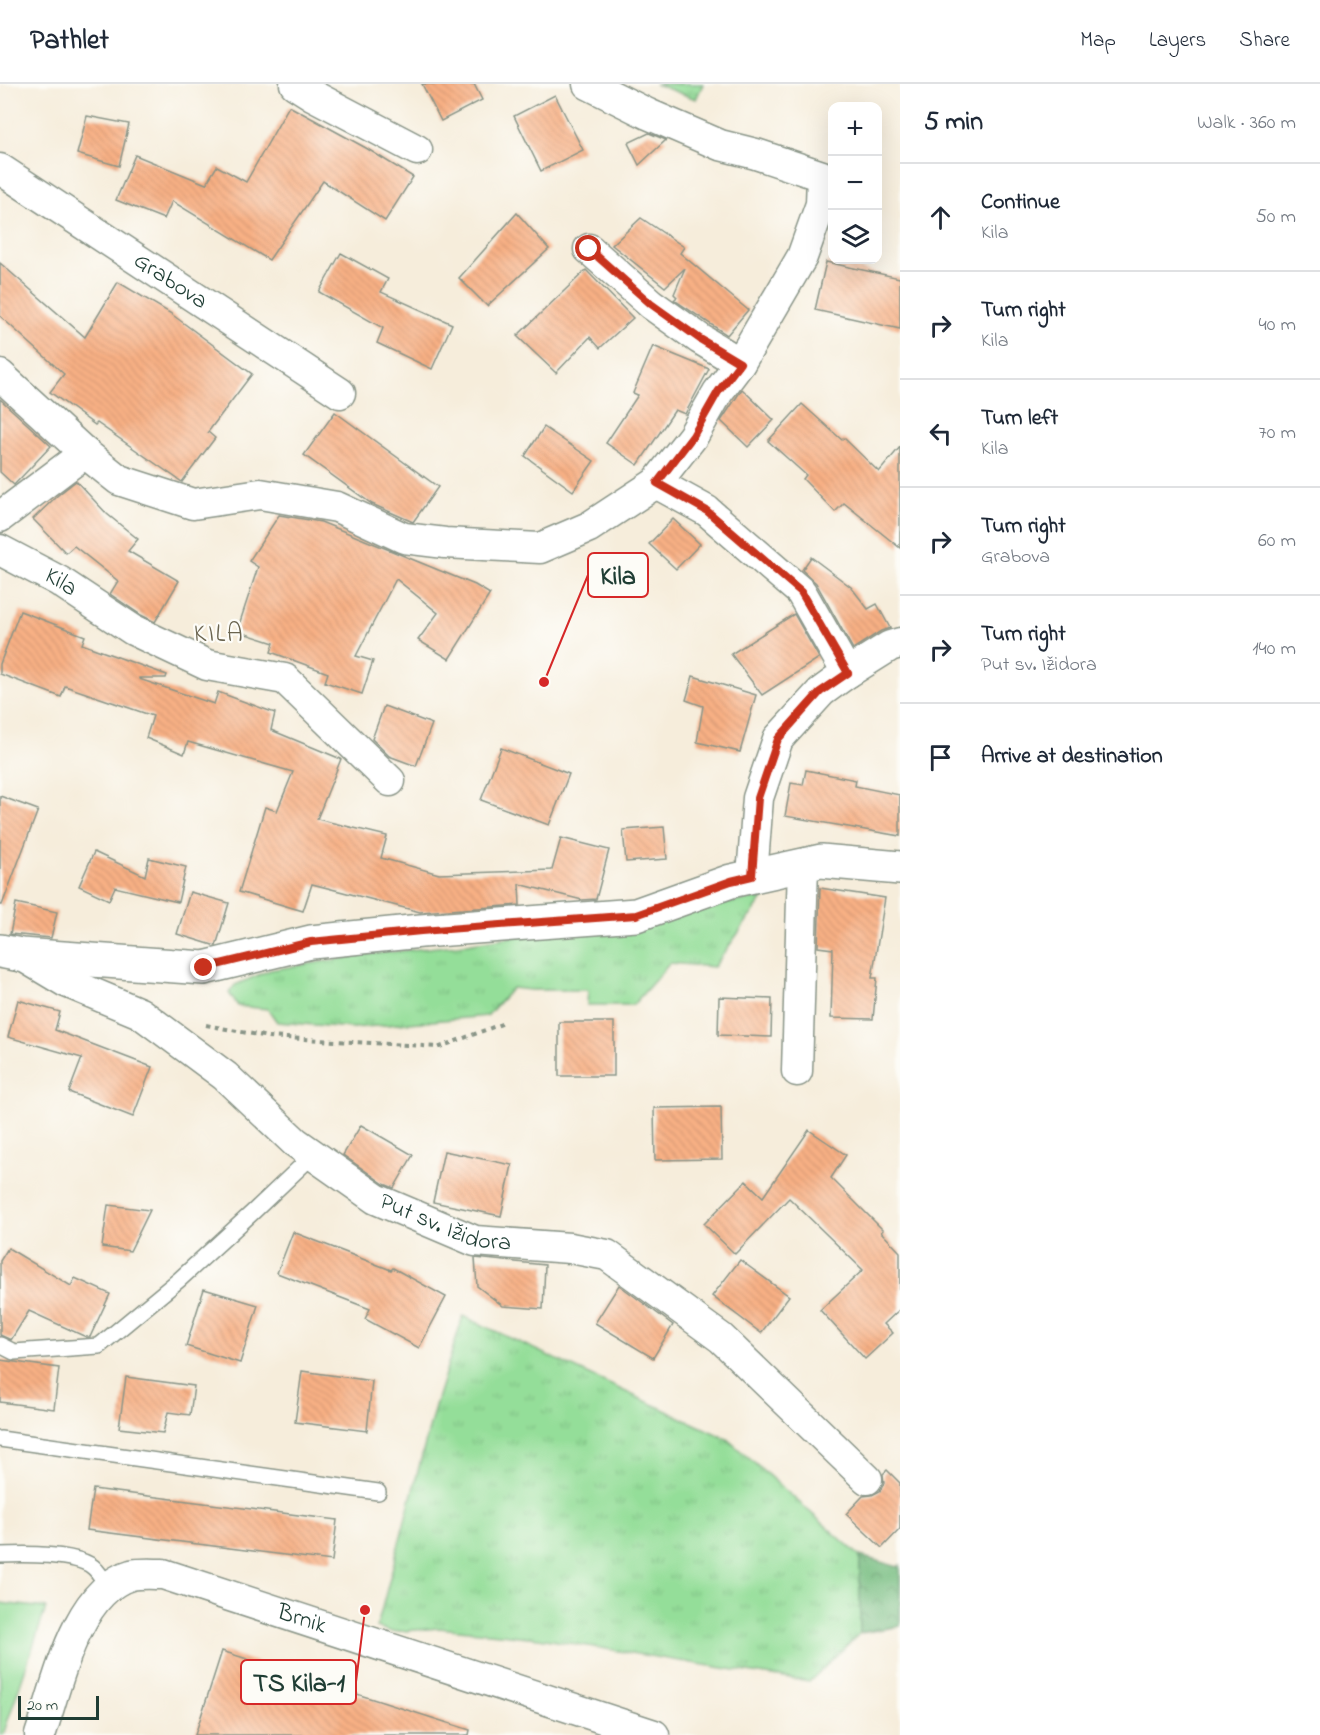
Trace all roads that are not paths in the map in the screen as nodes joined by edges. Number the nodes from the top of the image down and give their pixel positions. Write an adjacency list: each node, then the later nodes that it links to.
1 (295, 84): 3 (street)
2 (588, 84): 6 (street)
3 (417, 150)
4 (0, 169): 8 (street, Grabova)
5 (589, 249): 6 (street)
6 (740, 363): 10 (street)
7 (0, 375): 9 (street)
8 (340, 393)
9 (86, 453): 10 (street); 11 (street)
10 (657, 483): 14 (street)
11 (0, 517)
12 (0, 550): 15 (street, Kila)
13 (900, 643): 14 (street)
14 (848, 673): 18 (street)
15 (390, 781)
16 (803, 865): 17 (street, Put sv. Ižidora); 18 (street, Put sv. Ižidora); 20 (street)
17 (900, 868)
18 (752, 876): 19 (street, Put sv. Ižidora)
19 (11, 953): 21 (street, Put sv. Ižidora)
20 (797, 1071)
21 (313, 1155): 22 (lane); 24 (street, Put sv. Ižidora)
22 (0, 1345)
23 (0, 1439): 25 (lane)
24 (867, 1479)
25 (378, 1492)
26 (0, 1555): 27 (lane)
27 (108, 1586): 28 (street, Brnik); 29 (street, Brnik)
28 (40, 1735)
29 (654, 1735)

